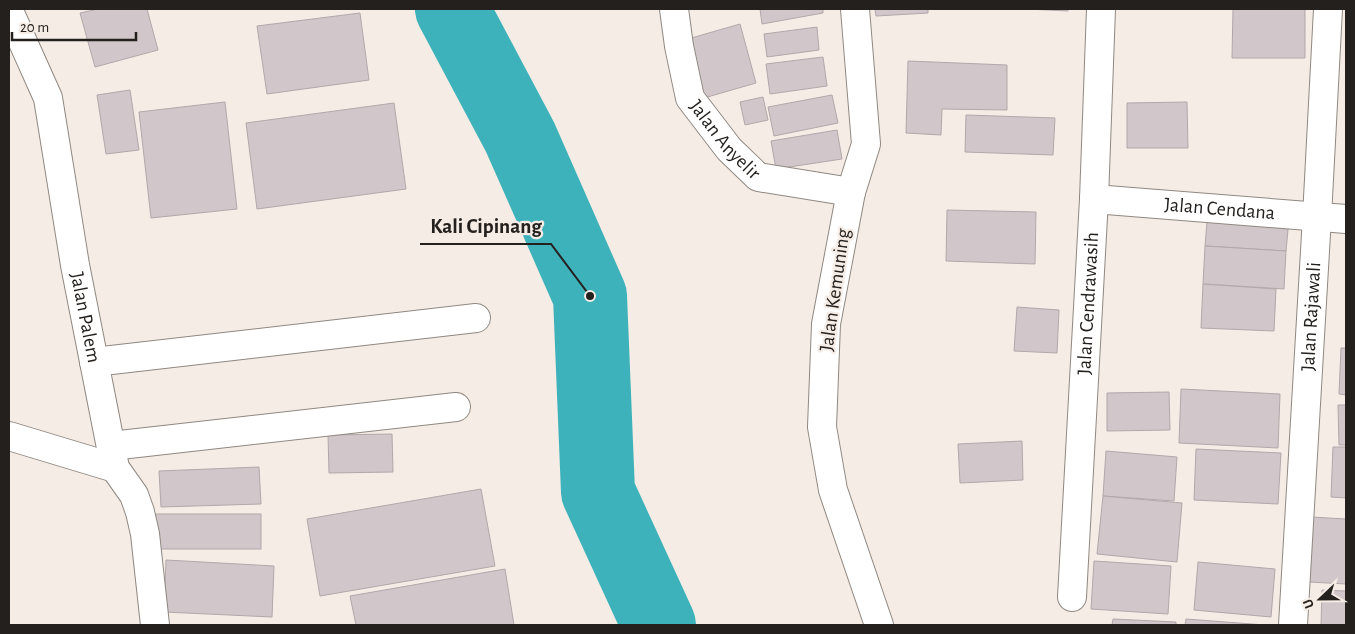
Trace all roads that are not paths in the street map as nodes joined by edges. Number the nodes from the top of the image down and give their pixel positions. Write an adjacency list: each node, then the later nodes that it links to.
1 (674, 9): 6 (street, Jalan Anyelir)
2 (855, 9): 6 (street, Jalan Kemuning)
3 (1101, 9): 7 (street, Jalan Cendrawasih)
4 (1328, 9): 8 (street, Jalan Rajawali)
5 (9, 10): 11 (street, Jalan Palem)
6 (851, 192): 17 (street, Jalan Kemuning)
7 (1094, 199): 8 (street, Jalan Cendana); 15 (street, Jalan Cendrawasih)
8 (1317, 216): 9 (street, Jalan Cendana); 18 (street, Jalan Rajawali)
9 (1346, 219)
10 (476, 318): 11 (street)
11 (94, 362): 14 (street, Jalan Palem)
12 (456, 407): 14 (street)
13 (9, 436): 14 (street)
14 (113, 457): 16 (street, Jalan Palem)
15 (1072, 597)
16 (155, 625)
17 (878, 625)
18 (1293, 625)

